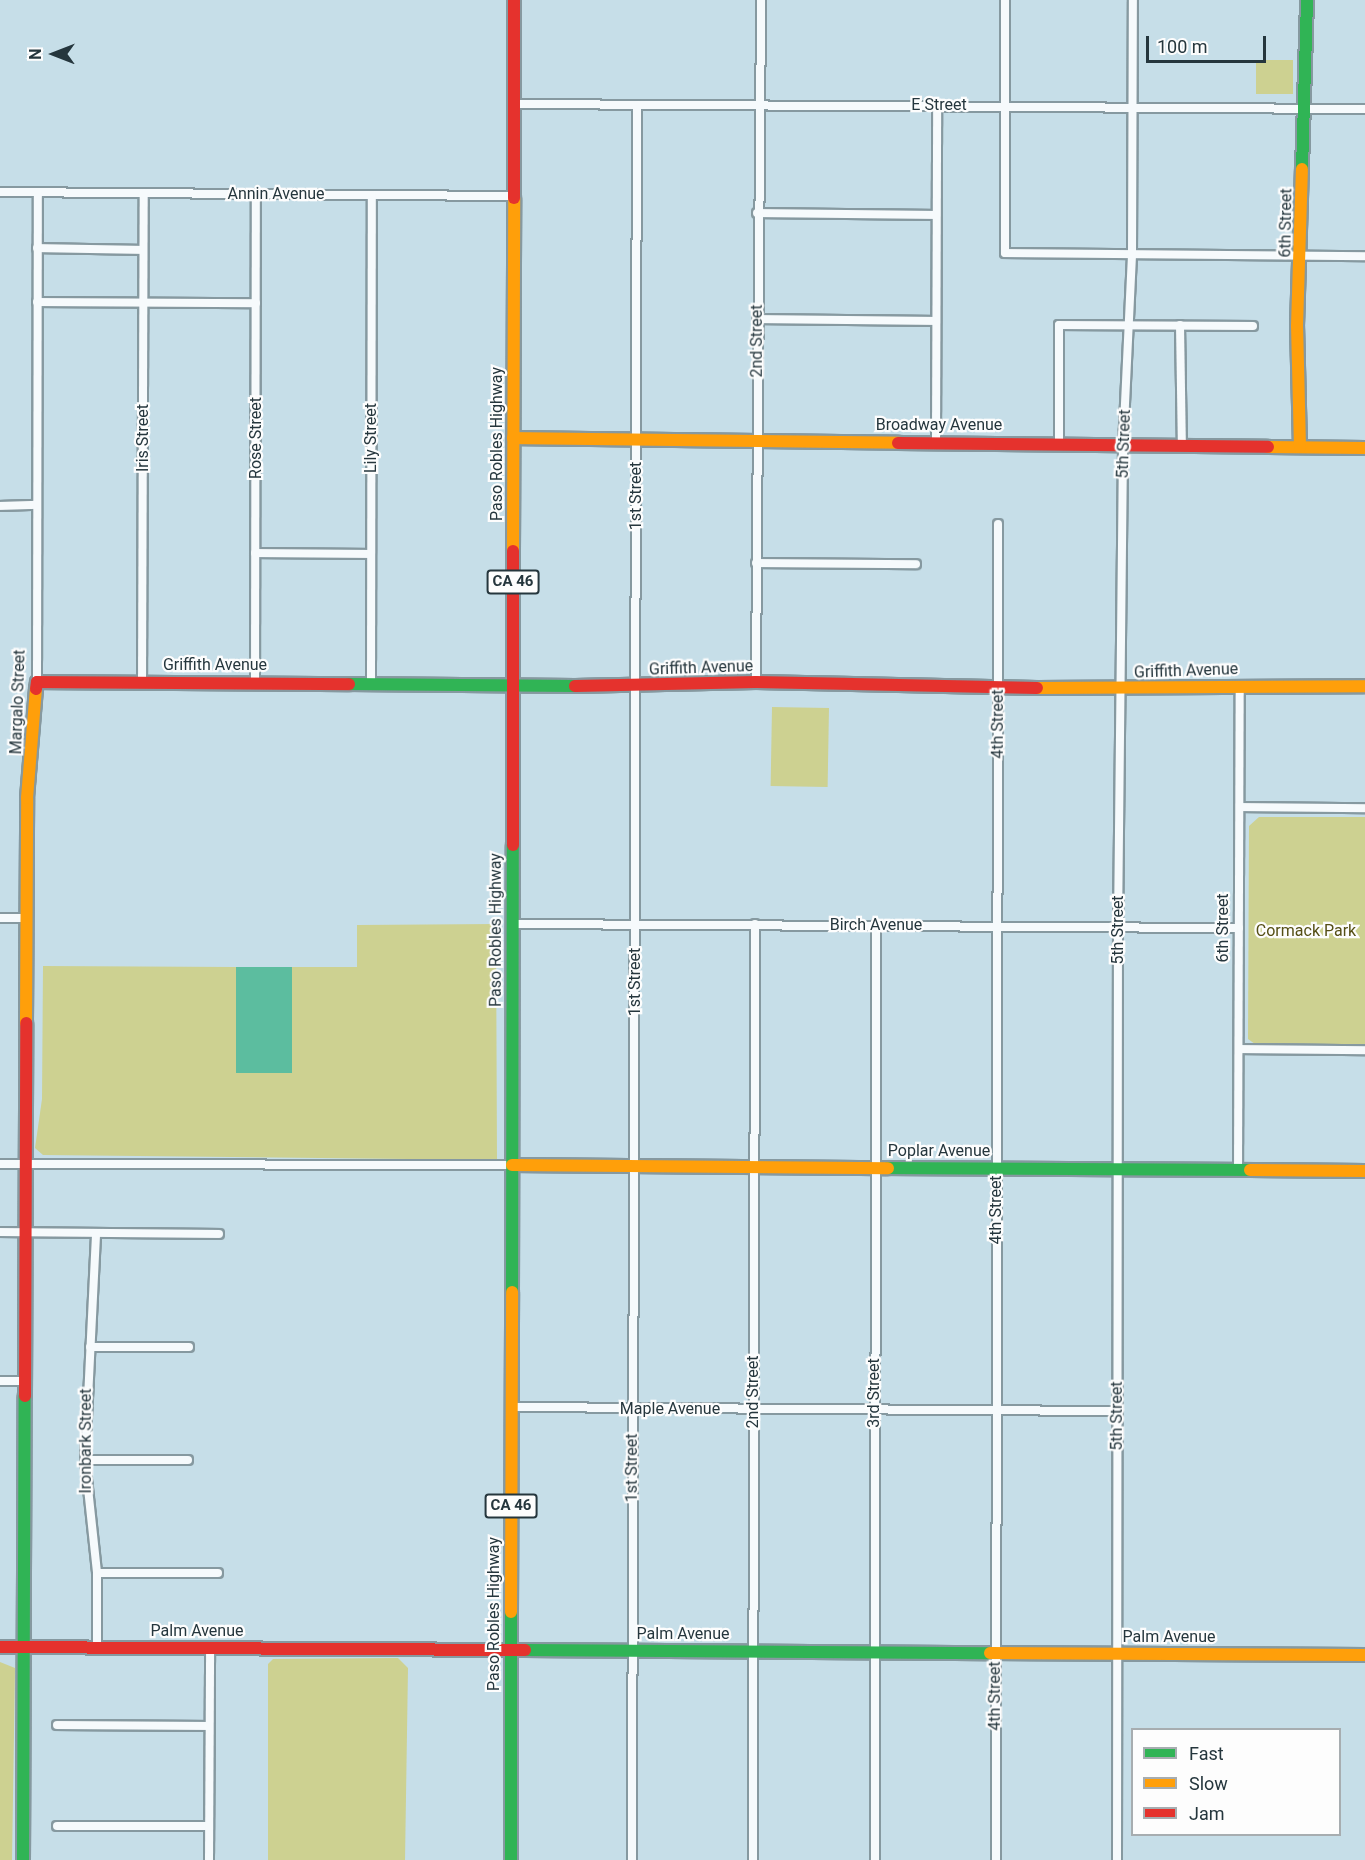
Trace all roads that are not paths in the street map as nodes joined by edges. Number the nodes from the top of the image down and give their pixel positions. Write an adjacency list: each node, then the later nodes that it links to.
1 (514, 0): 6 (main road, Paso Robles Highway / CA 46)
2 (761, 0): 8 (street, 2nd Street)
3 (1005, 0): 10 (street)
4 (1133, 0): 11 (street, 5th Street)
5 (1307, 0): 12 (main road, 6th Street)
6 (514, 104): 7 (street, E Street); 19 (main road, Paso Robles Highway / CA 46)
7 (637, 105): 8 (street, E Street); 36 (street, 1st Street)
8 (760, 105): 9 (street, E Street); 20 (street, 2nd Street)
9 (937, 105): 10 (street, E Street); 21 (street)
10 (1005, 105): 11 (street, E Street); 24 (street)
11 (1133, 106): 12 (street, E Street); 24 (street, 5th Street)
12 (1305, 108): 13 (street, E Street); 25 (main road, 6th Street)
13 (1365, 109)
14 (0, 192): 15 (street, Annin Avenue)
15 (38, 193): 16 (street, Annin Avenue); 22 (street, Margalo Street)
16 (144, 193): 17 (street, Annin Avenue); 23 (street, Iris Street)
17 (256, 194): 18 (street, Annin Avenue); 29 (street, Rose Street)
18 (372, 195): 19 (street, Annin Avenue); 48 (street, Lily Street)
19 (514, 196): 35 (main road, Paso Robles Highway / CA 46)
20 (757, 213): 21 (street); 30 (street, 2nd Street)
21 (936, 214): 31 (street)
22 (37, 248): 23 (street); 27 (street, Margalo Street)
23 (143, 250): 28 (street, Iris Street)
24 (1132, 254): 25 (street); 32 (street, 5th Street)
25 (1303, 256): 26 (street); 42 (main road, 6th Street)
26 (1365, 256)
27 (37, 302): 28 (street); 44 (street, Margalo Street)
28 (143, 302): 29 (street); 52 (street, Iris Street)
29 (256, 303): 47 (street, Rose Street)
30 (757, 319): 31 (street); 37 (street, 2nd Street)
31 (936, 321): 38 (street)
32 (1128, 325): 33 (street); 39 (street); 40 (street, 5th Street)
33 (1180, 326): 34 (street); 41 (street)
34 (1253, 326)
35 (513, 438): 36 (main road, Broadway Avenue); 56 (main road, Paso Robles Highway / CA 46)
36 (636, 439): 37 (main road, Broadway Avenue); 58 (street, 1st Street)
37 (756, 440): 38 (main road, Broadway Avenue); 49 (street, 2nd Street)
38 (936, 441): 39 (main road, Broadway Avenue)
39 (1059, 442): 40 (main road, Broadway Avenue)
40 (1123, 446): 41 (main road, Broadway Avenue); 61 (street, 5th Street)
41 (1182, 446): 42 (main road, Broadway Avenue)
42 (1300, 447): 43 (main road, Broadway Avenue)
43 (1365, 448)
44 (35, 505): 45 (street); 51 (street, Margalo Street)
45 (0, 506)
46 (998, 524): 57 (street, 4th Street)
47 (255, 553): 48 (street); 53 (street, Rose Street)
48 (370, 554): 54 (street, Lily Street)
49 (756, 563): 50 (street); 55 (street, 2nd Street)
50 (916, 564)
51 (37, 682): 52 (main road, Griffith Avenue); 65 (main road, Margalo Street)
52 (142, 682): 53 (main road, Griffith Avenue)
53 (255, 682): 54 (main road, Griffith Avenue)
54 (370, 682): 56 (main road, Griffith Avenue)
55 (756, 682): 57 (main road, Griffith Avenue); 58 (main road, Griffith Avenue)
56 (512, 683): 58 (main road, Griffith Avenue); 66 (main road, Paso Robles Highway / CA 46)
57 (998, 684): 61 (main road, Griffith Avenue); 70 (street, 4th Street)
58 (636, 686): 69 (street, 1st Street)
59 (1240, 686): 60 (main road, Griffith Avenue); 61 (main road, Griffith Avenue); 62 (street, 6th Street)
60 (1365, 686)
61 (1120, 690): 71 (street, 5th Street)
62 (1239, 807): 63 (street); 72 (street, 6th Street)
63 (1365, 808)
64 (0, 918): 65 (street)
65 (27, 918): 76 (main road, Margalo Street)
66 (512, 924): 69 (street, Birch Avenue); 77 (main road, Paso Robles Highway / CA 46)
67 (755, 924): 68 (street, Birch Avenue); 69 (street, Birch Avenue); 79 (street, 2nd Street)
68 (876, 925): 70 (street, Birch Avenue); 80 (street, 3rd Street)
69 (635, 926): 78 (street, 1st Street)
70 (997, 926): 71 (street, Birch Avenue); 81 (street, 4th Street)
71 (1118, 927): 72 (street, Birch Avenue); 82 (street, 5th Street)
72 (1239, 928): 73 (street, 6th Street)
73 (1239, 1049): 74 (street); 83 (street, 6th Street)
74 (1365, 1050)
75 (0, 1164): 76 (street)
76 (25, 1165): 77 (street); 86 (main road, Margalo Street)
77 (512, 1165): 78 (main road, Poplar Avenue); 93 (main road, Paso Robles Highway / CA 46)
78 (634, 1166): 79 (main road, Poplar Avenue); 94 (street, 1st Street)
79 (754, 1167): 80 (main road, Poplar Avenue); 95 (street, 2nd Street)
80 (875, 1167): 81 (main road, Poplar Avenue); 96 (street, 3rd Street)
81 (996, 1168): 82 (main road, Poplar Avenue); 97 (street, 4th Street)
82 (1117, 1169): 83 (main road, Poplar Avenue); 98 (street, 5th Street)
83 (1238, 1170): 84 (main road, Poplar Avenue)
84 (1365, 1171)
85 (0, 1232): 86 (street)
86 (25, 1232): 88 (street); 92 (main road, Margalo Street)
87 (219, 1234): 88 (street)
88 (96, 1235): 89 (street, Ironbark Street)
89 (90, 1347): 90 (street); 99 (street, Ironbark Street)
90 (189, 1347)
91 (0, 1381): 92 (street)
92 (25, 1381): 104 (main road, Margalo Street)
93 (511, 1407): 94 (street, Maple Avenue); 107 (main road, Paso Robles Highway / CA 46)
94 (632, 1408): 95 (street, Maple Avenue); 108 (street, 1st Street)
95 (753, 1409): 96 (street, Maple Avenue); 109 (street, 2nd Street)
96 (874, 1410): 97 (street, Maple Avenue); 110 (street, 3rd Street)
97 (996, 1410): 98 (street, Maple Avenue); 111 (street, 4th Street)
98 (1117, 1411): 112 (street, 5th Street)
99 (85, 1460): 100 (street); 101 (street, Ironbark Street)
100 (188, 1461)
101 (97, 1573): 102 (street); 105 (street, Ironbark Street)
102 (218, 1573)
103 (0, 1647): 104 (main road, Palm Avenue)
104 (25, 1647): 105 (main road, Palm Avenue); 118 (main road, Margalo Street)
105 (97, 1647): 106 (main road, Palm Avenue)
106 (210, 1648): 107 (main road, Palm Avenue); 115 (street)
107 (510, 1649): 108 (main road, Palm Avenue); 120 (main road, Paso Robles Highway / CA 46)
108 (632, 1650): 109 (main road, Palm Avenue); 121 (street, 1st Street)
109 (753, 1651): 110 (main road, Palm Avenue); 122 (street, 2nd Street)
110 (874, 1652): 111 (main road, Palm Avenue); 123 (street, 3rd Street)
111 (995, 1653): 112 (main road, Palm Avenue); 124 (street, 4th Street)
112 (1116, 1653): 113 (main road, Palm Avenue); 125 (street, 5th Street)
113 (1365, 1655)
114 (57, 1725): 115 (street)
115 (209, 1726): 117 (street)
116 (57, 1826): 117 (street)
117 (209, 1826): 119 (street)
118 (23, 1860)
119 (209, 1860)
120 (511, 1860)
121 (632, 1860)
122 (753, 1860)
123 (874, 1860)
124 (996, 1860)
125 (1117, 1860)

